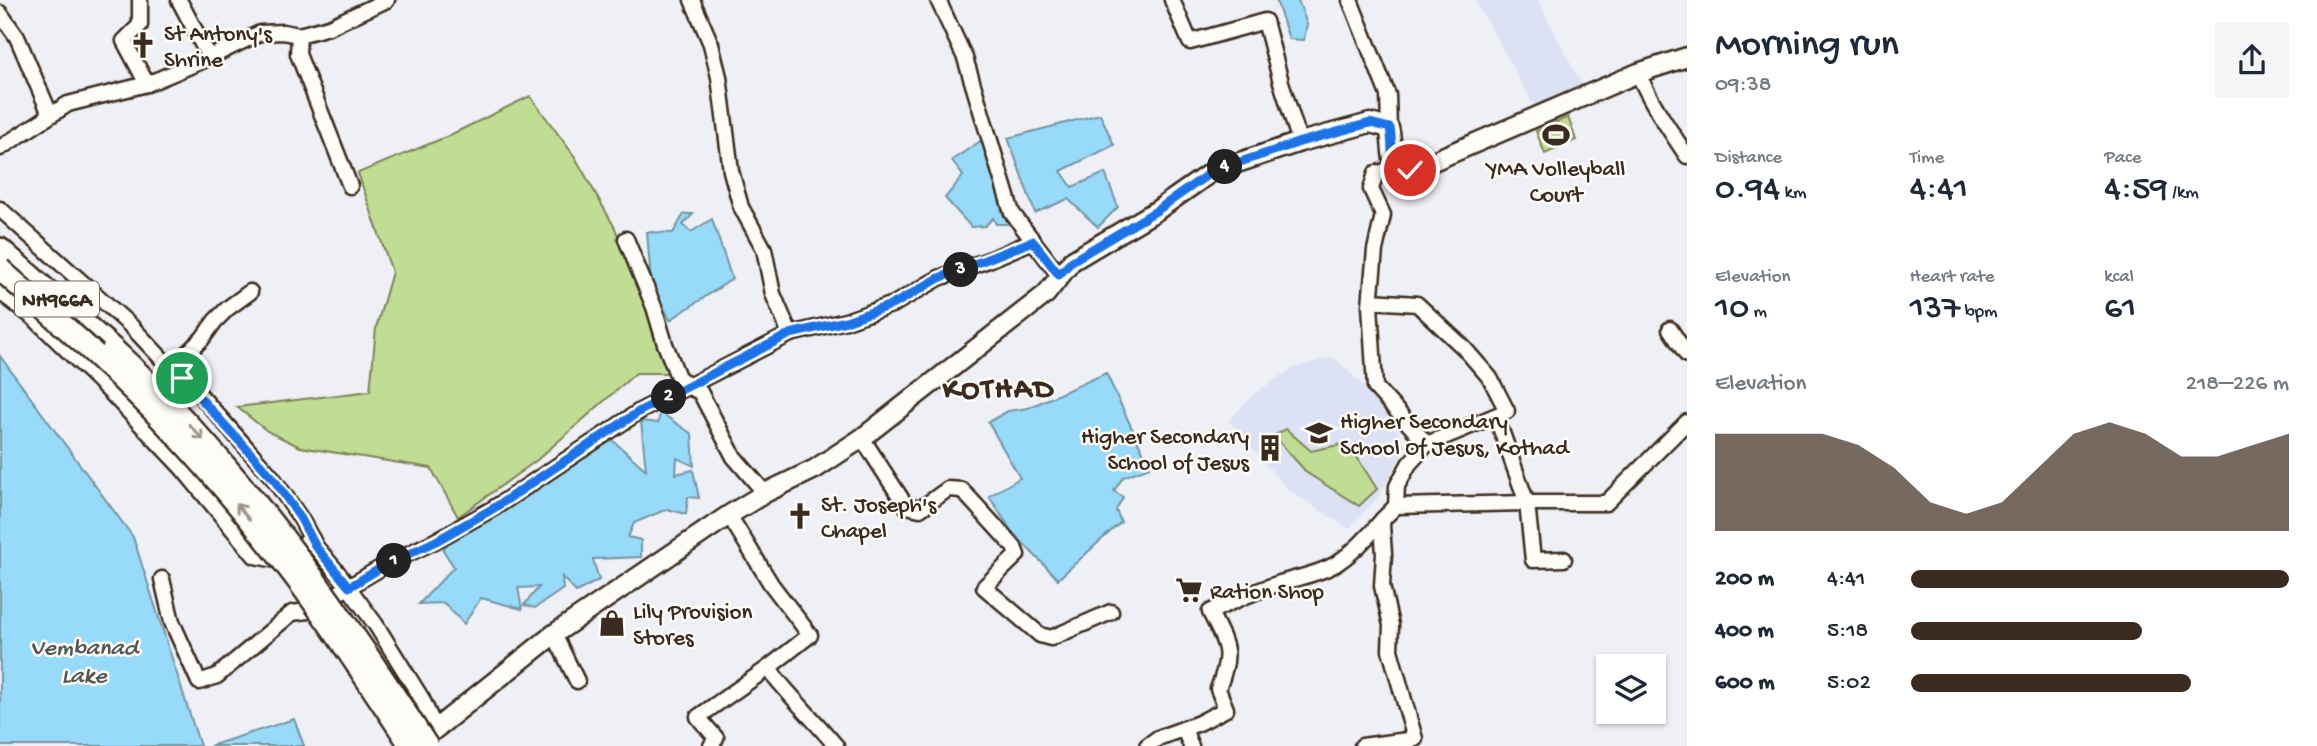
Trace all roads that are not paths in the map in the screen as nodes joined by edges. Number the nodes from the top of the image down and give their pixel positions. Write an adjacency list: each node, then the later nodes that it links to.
1 (140, 0): 13 (street)
2 (179, 0): 10 (street)
3 (387, 0): 9 (street)
4 (691, 0): 31 (street)
5 (938, 0): 23 (street)
6 (1172, 0): 16 (street)
7 (1350, 0): 15 (street)
8 (0, 13): 14 (street)
9 (299, 35): 10 (street); 20 (street)
10 (209, 57): 13 (street)
11 (1687, 57): 12 (main road)
12 (1638, 73): 18 (street); 19 (main road)
13 (147, 84): 14 (street)
14 (50, 114): 17 (street)
15 (1390, 128): 16 (main road); 19 (main road)
16 (1300, 142): 26 (main road)
17 (0, 148)
18 (1687, 156)
19 (1396, 169): 29 (street)
20 (351, 186)
21 (0, 209): 33 (street)
22 (626, 239): 34 (street)
23 (1033, 241): 26 (street); 31 (street)
24 (0, 249): 53 (highway, NH966A, one-way to 53, bridge)
25 (0, 269): 53 (highway, NH966A, one-way to 25, bridge)
26 (1059, 275): 37 (main road)
27 (0, 292): 44 (street)
28 (250, 292): 33 (street)
29 (1371, 301): 35 (street); 38 (street)
30 (1670, 329): 32 (street)
31 (790, 334): 34 (street)
32 (1687, 355)
33 (182, 378): 44 (street)
34 (689, 387): 39 (street); 47 (street)
35 (1496, 416): 38 (street); 40 (street)
36 (1687, 422): 40 (street)
37 (862, 438): 39 (main road); 48 (street)
38 (1427, 444): 41 (street)
39 (765, 493): 42 (main road)
40 (1527, 503): 41 (street); 45 (street)
41 (1396, 506): 43 (street)
42 (729, 515): 49 (main road); 50 (street)
43 (1383, 519): 52 (street); 54 (street)
44 (312, 539): 47 (street)
45 (1564, 559)
46 (162, 579): 47 (street)
47 (349, 587): 53 (street)
48 (1111, 612)
49 (554, 634): 51 (street); 53 (main road)
50 (768, 668): 55 (street); 56 (street)
51 (577, 681)
52 (1184, 729): 57 (street); 58 (street)
53 (423, 740)
54 (1415, 743): 59 (street)
55 (711, 746)
56 (836, 746)
57 (1147, 746)
58 (1191, 746)
59 (1362, 746)

